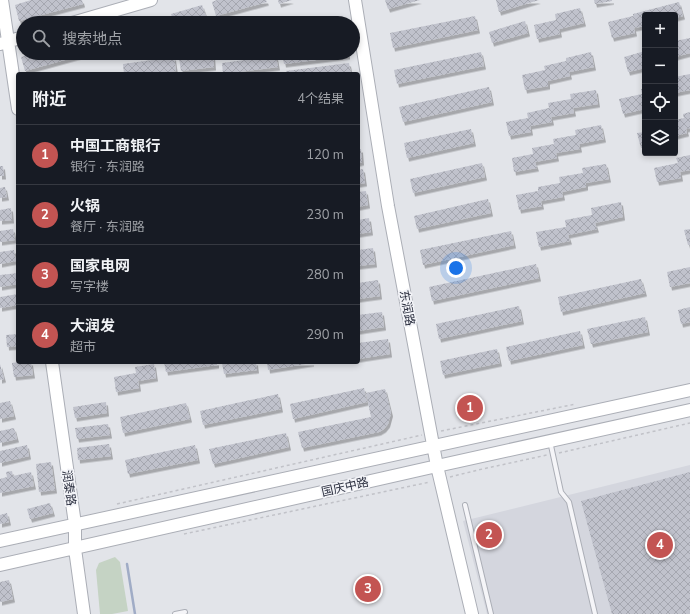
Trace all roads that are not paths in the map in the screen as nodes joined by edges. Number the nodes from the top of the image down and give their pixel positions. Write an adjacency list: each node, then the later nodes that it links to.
1 (2, 0): 8 (main road)
2 (151, 0): 4 (main road)
3 (355, 0): 5 (main road, 东润路)
4 (96, 16)
5 (358, 16)
6 (360, 31): 14 (main road, 东润路)
7 (16, 39): 8 (main road)
8 (4, 42): 9 (main road)
9 (16, 99)
10 (52, 364): 17 (main road, 润泰路)
11 (690, 390): 14 (main road)
12 (690, 410): 13 (main road, 国庆中路)
13 (550, 441): 15 (main road, 国庆中路); 26 (lane)
14 (434, 447): 15 (main road, 东润路); 17 (main road)
15 (437, 466): 19 (main road, 国庆中路); 24 (main road, 东润路)
16 (465, 506): 25 (lane)
17 (75, 524): 18 (main road); 19 (main road, 润泰路)
18 (0, 541)
19 (75, 549): 20 (main road, 国庆中路); 22 (main road, 润泰路)
20 (0, 565)
21 (185, 612): 23 (lane)
22 (84, 614)
23 (175, 614)
24 (472, 614)
25 (491, 614)
26 (595, 614)

